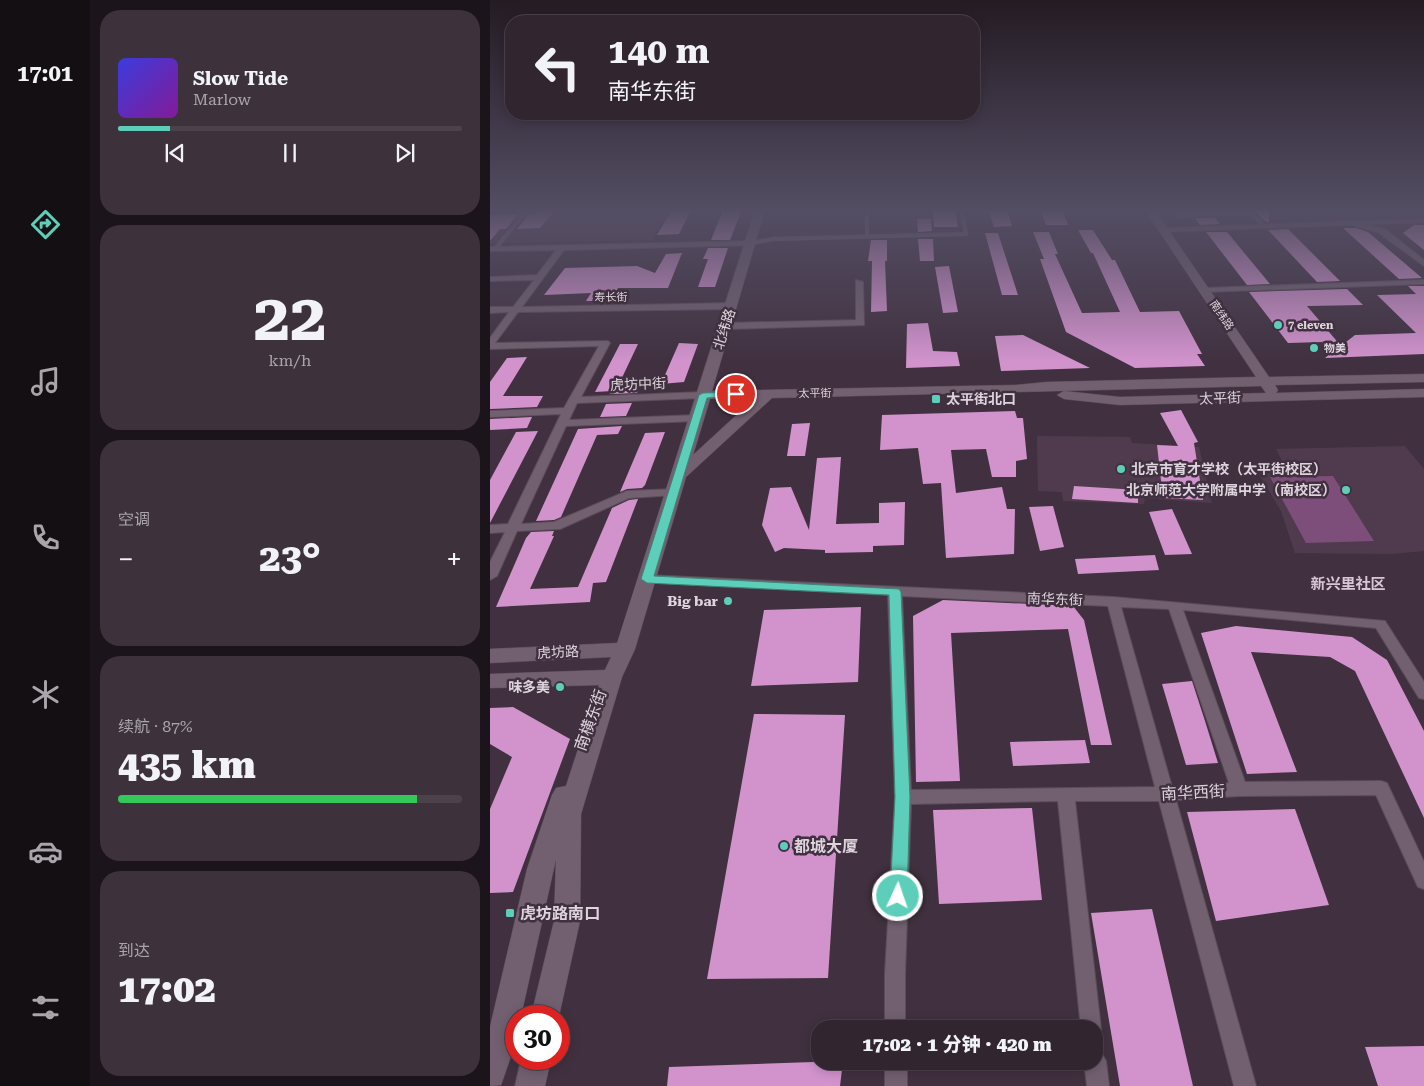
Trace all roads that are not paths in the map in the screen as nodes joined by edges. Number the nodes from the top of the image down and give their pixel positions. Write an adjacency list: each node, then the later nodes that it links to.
1 (552, 261): 4 (street)
2 (746, 261): 9 (main road, 北纬路)
3 (1185, 261): 8 (main road, 南纬路)
4 (539, 277): 5 (street); 10 (street)
5 (490, 279)
6 (859, 282): 12 (street)
7 (1424, 282): 8 (street)
8 (1205, 290): 15 (main road, 南纬路)
9 (732, 306): 10 (street, 寿长街); 12 (main road, 北纬路)
10 (516, 309): 11 (street, 寿长街); 13 (street)
11 (490, 310)
12 (726, 326): 19 (main road, 北纬路)
13 (490, 345): 21 (street)
14 (1424, 378): 15 (main road, 太平街)
15 (1266, 382): 16 (main road, 太平街); 20 (main road, 南纬路)
16 (1016, 389): 18 (main road, 太平街); 20 (main road, 太平街)
17 (1424, 393): 20 (main road, 太平街)
18 (768, 394): 19 (main road, 太平街); 26 (main road)
19 (703, 395): 21 (street, 虎坊中街); 24 (main road, 北纬路)
20 (1276, 397)
21 (574, 400): 22 (street)
22 (568, 412): 23 (street); 25 (street)
23 (490, 414)
24 (698, 418): 25 (street); 26 (main road, 北纬路)
25 (563, 423): 29 (street)
26 (680, 474): 27 (main road, 北纬路)
27 (675, 492): 29 (street); 31 (main road, 北纬路)
28 (490, 529): 29 (street)
29 (513, 529): 30 (street)
30 (490, 576)
31 (647, 579): 32 (street, 南华东街); 35 (main road, 北纬路)
32 (895, 592): 33 (street, 南华东街); 43 (street)
33 (1113, 601): 34 (street, 南华东街); 42 (street)
34 (1174, 604): 39 (street, 南华东街); 40 (street)
35 (625, 649): 36 (main road, 虎坊路); 37 (main road, 北纬路)
36 (490, 656)
37 (612, 677): 38 (main road, 虎坊路); 45 (main road, 南横东街); 51 (main road, 南横东街)
38 (490, 682)
39 (1424, 694)
40 (1239, 789): 42 (street, 南华西街); 44 (street, 南华西街)
41 (1066, 794): 42 (street, 南华西街); 43 (street, 南华西街); 47 (street)
42 (1166, 794): 55 (street)
43 (903, 797): 46 (street)
44 (1424, 881)
45 (548, 1005)
46 (895, 1020)
47 (1090, 1020)
48 (534, 1070): 52 (main road)
49 (896, 1070): 53 (street)
50 (1096, 1070): 54 (street)
51 (490, 1074)
52 (530, 1086)
53 (896, 1086)
54 (1098, 1086)
55 (1245, 1086)

